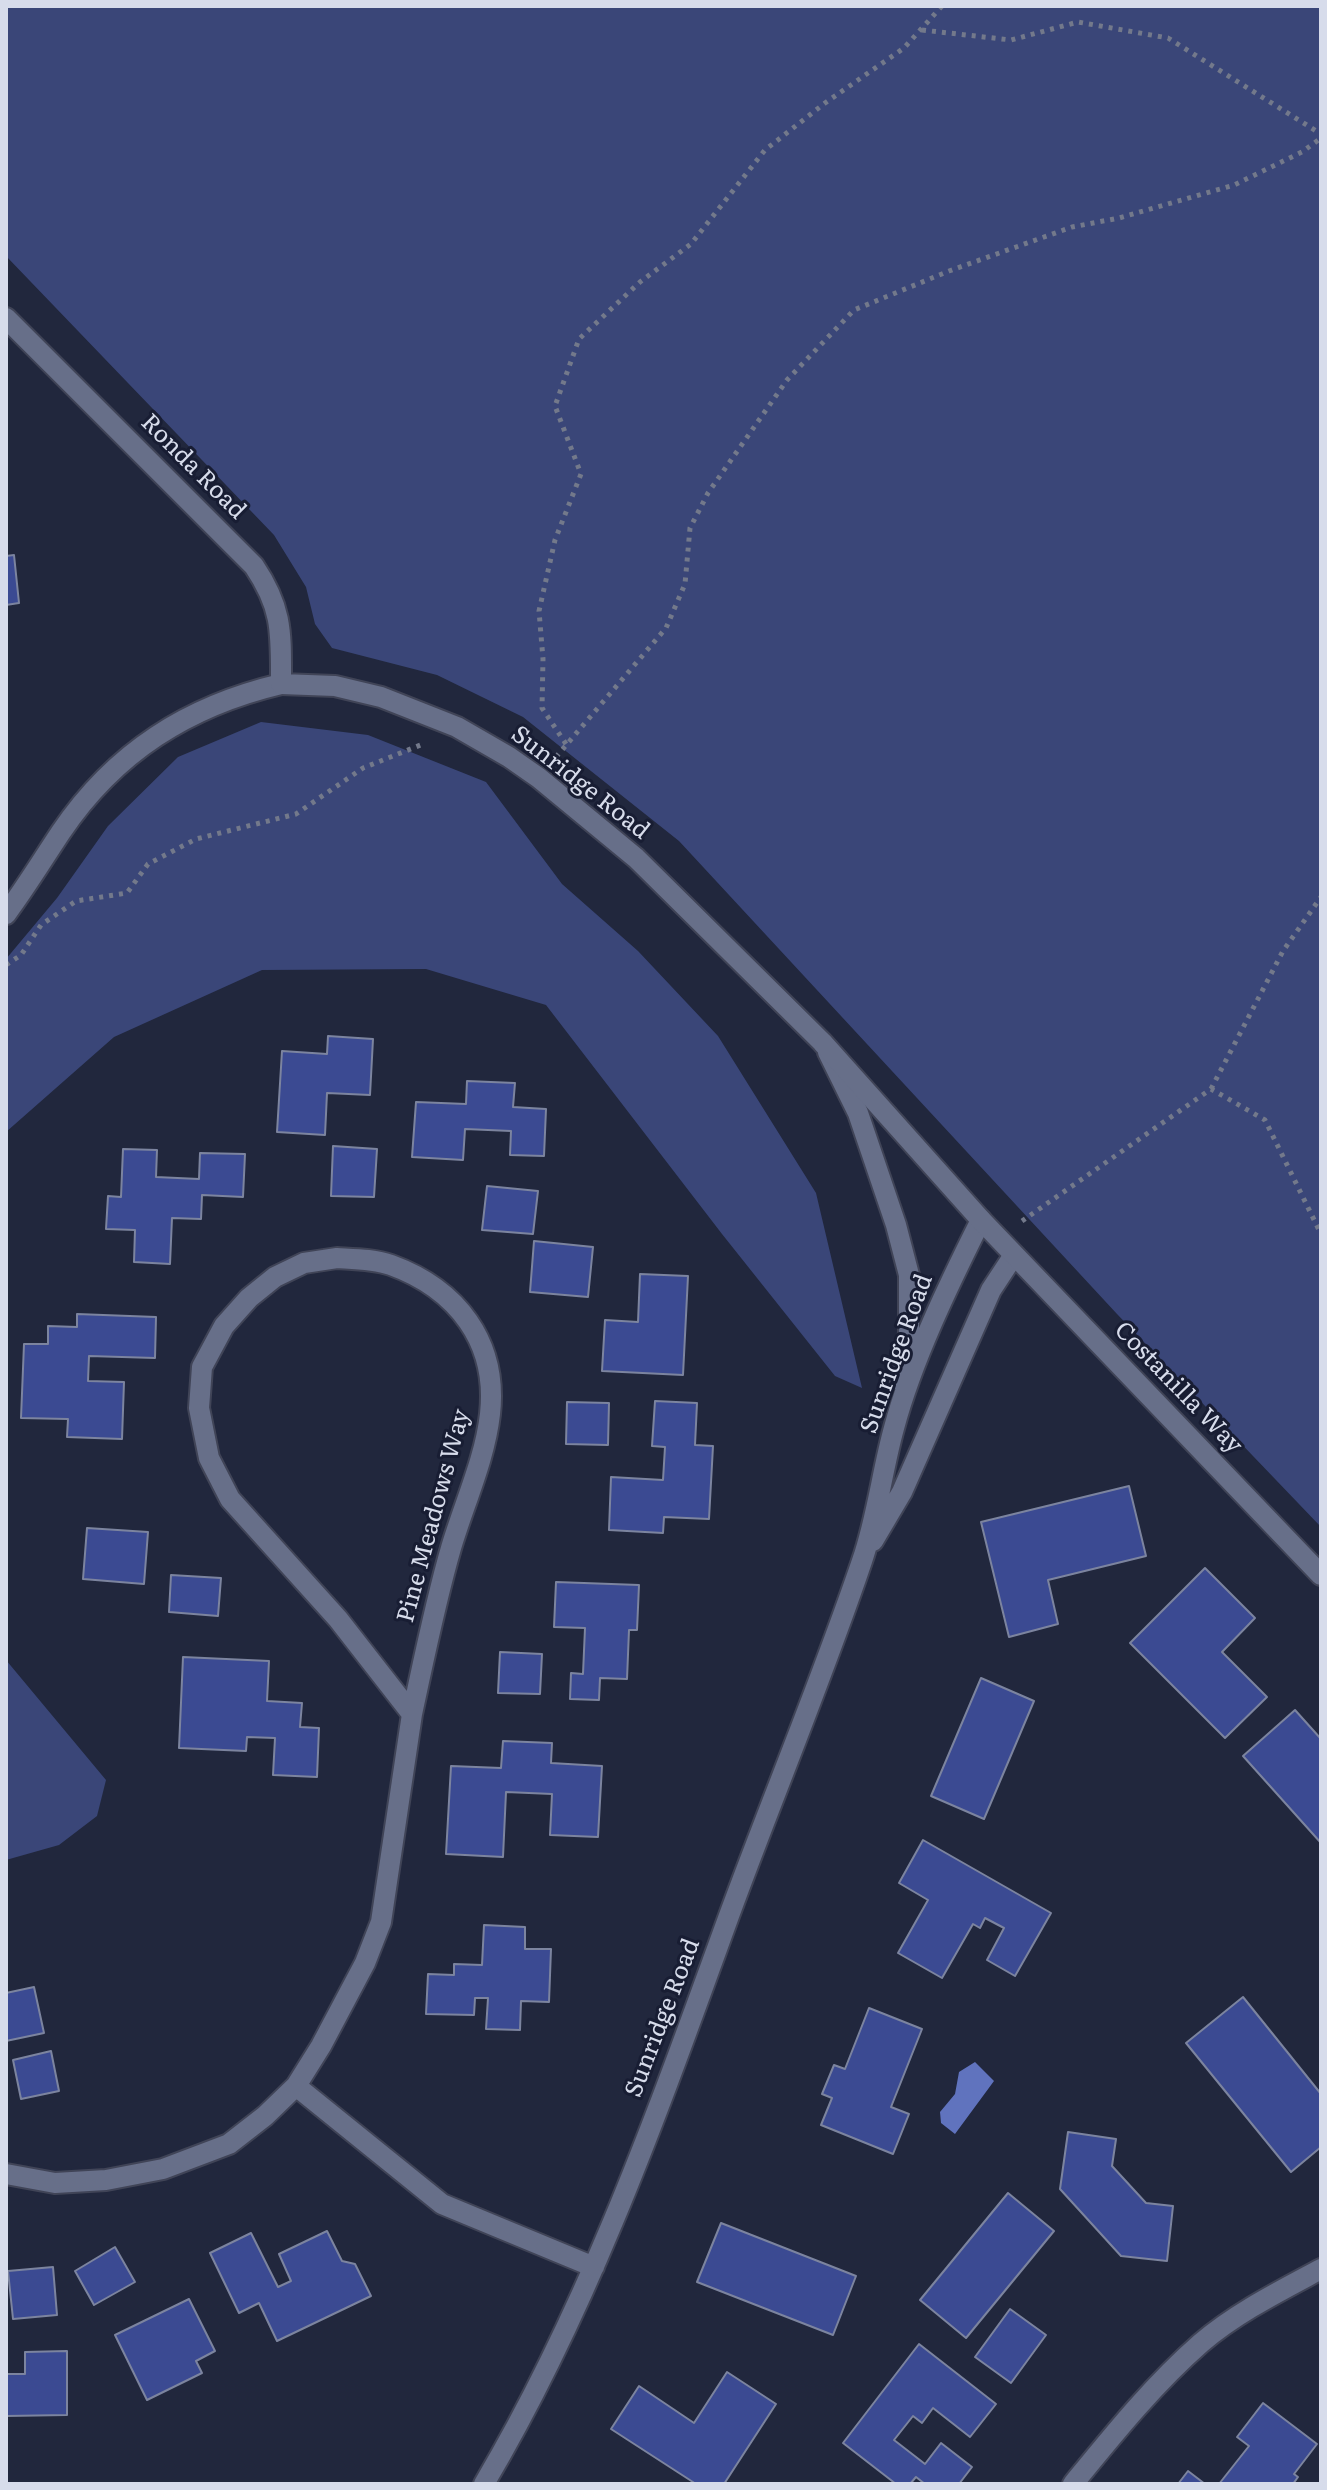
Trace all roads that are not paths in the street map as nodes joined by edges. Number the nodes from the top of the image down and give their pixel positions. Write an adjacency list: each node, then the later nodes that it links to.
1 (6, 318): 2 (street, Ronda Road)
2 (281, 684): 3 (street, Sunridge Road); 4 (street, Sunridge Road)
3 (6, 914)
4 (822, 1042): 5 (street, Sunridge Road); 8 (street)
5 (981, 1220): 6 (street, Sunridge Road); 8 (street, Sunridge Road)
6 (998, 1238): 7 (street, Costanilla Way)
7 (1014, 1255): 9 (street, Sunridge Road); 10 (street, Costanilla Way)
8 (894, 1425): 9 (street, Sunridge Road)
9 (863, 1558): 14 (street, Sunridge Road)
10 (1321, 1575)
11 (412, 1714): 11 (street, Pine Meadows Way); 12 (street, Pine Meadows Way)
12 (296, 2086): 13 (street, Pine Meadows Way); 14 (street)
13 (6, 2174)
14 (594, 2267): 16 (street, Sunridge Road)
15 (1321, 2269): 17 (street)
16 (484, 2484)
17 (1073, 2484)

